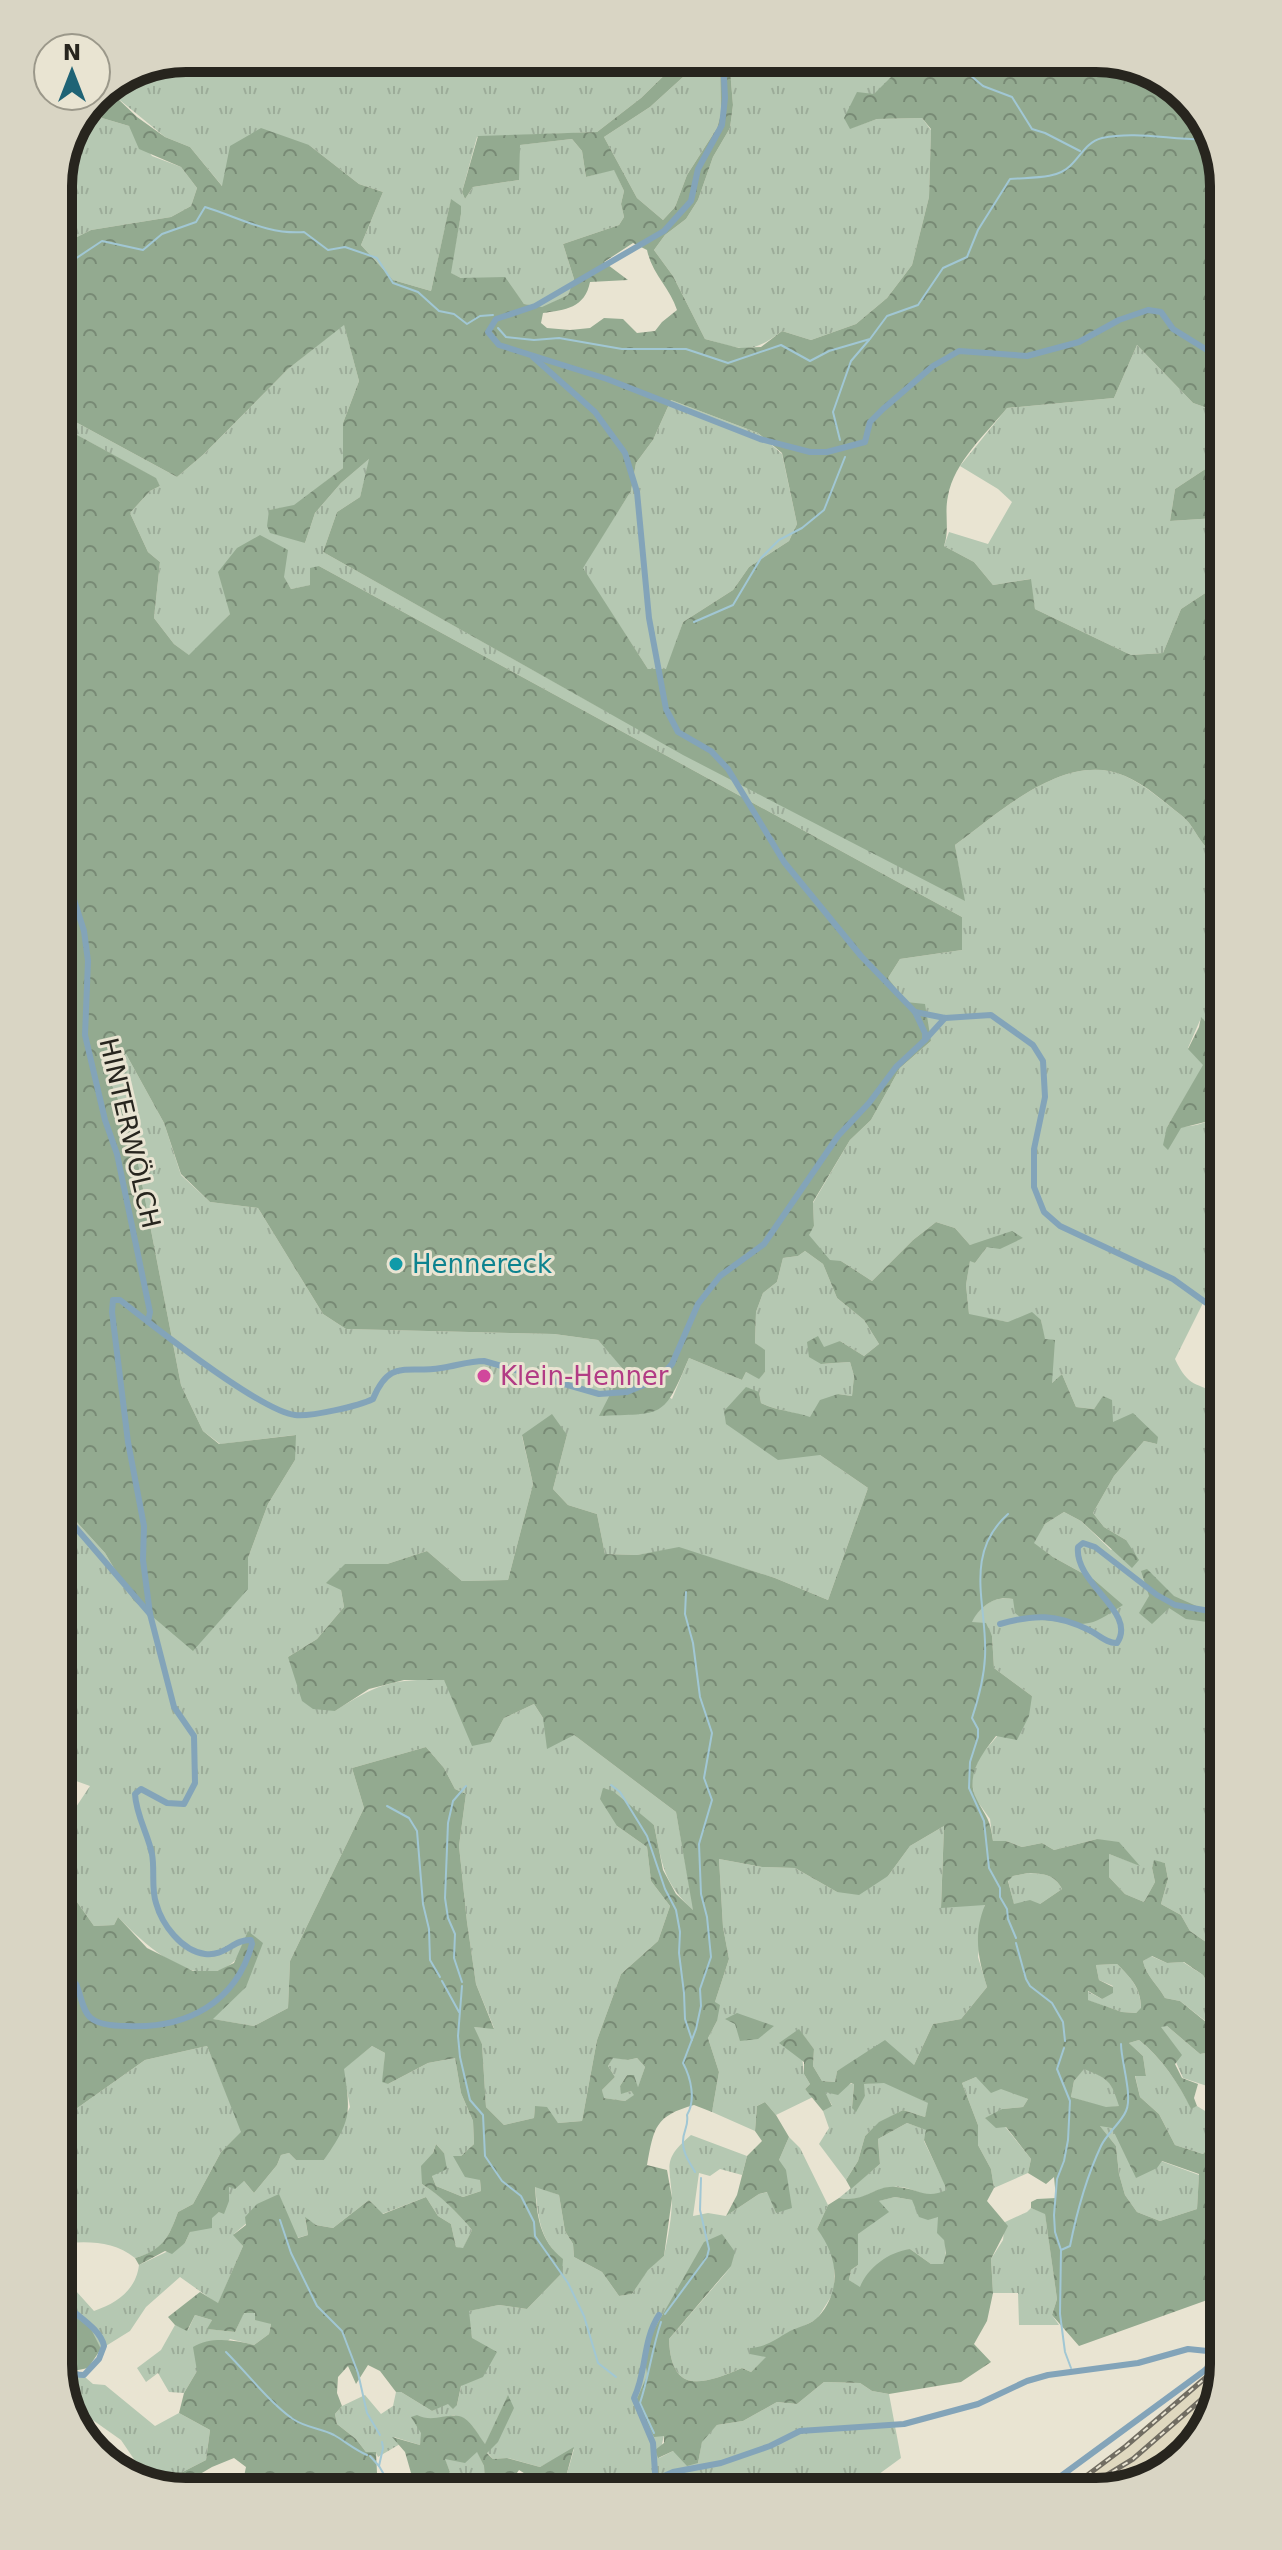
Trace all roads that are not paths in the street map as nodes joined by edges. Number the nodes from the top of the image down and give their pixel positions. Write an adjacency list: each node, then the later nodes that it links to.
1 (724, 72): 3 (street)
2 (1210, 352): 3 (street)
3 (533, 357): 5 (street)
4 (72, 893): 9 (street, HINTERWÖLCH)
5 (915, 1012): 6 (street); 7 (street)
6 (945, 1018): 7 (street); 8 (street)
7 (925, 1040): 9 (street)
8 (1210, 1306)
9 (148, 1322): 12 (street)
10 (72, 1523): 12 (street)
11 (1210, 1611): 13 (street)
12 (150, 1614): 14 (street)
13 (1000, 1624)
14 (72, 1982)
15 (72, 2311): 19 (street)
16 (659, 2315): 20 (street)
17 (1210, 2351): 21 (street)
18 (1210, 2366): 22 (street)
19 (73, 2374)
20 (657, 2478)
21 (660, 2478)
22 (1059, 2478)

